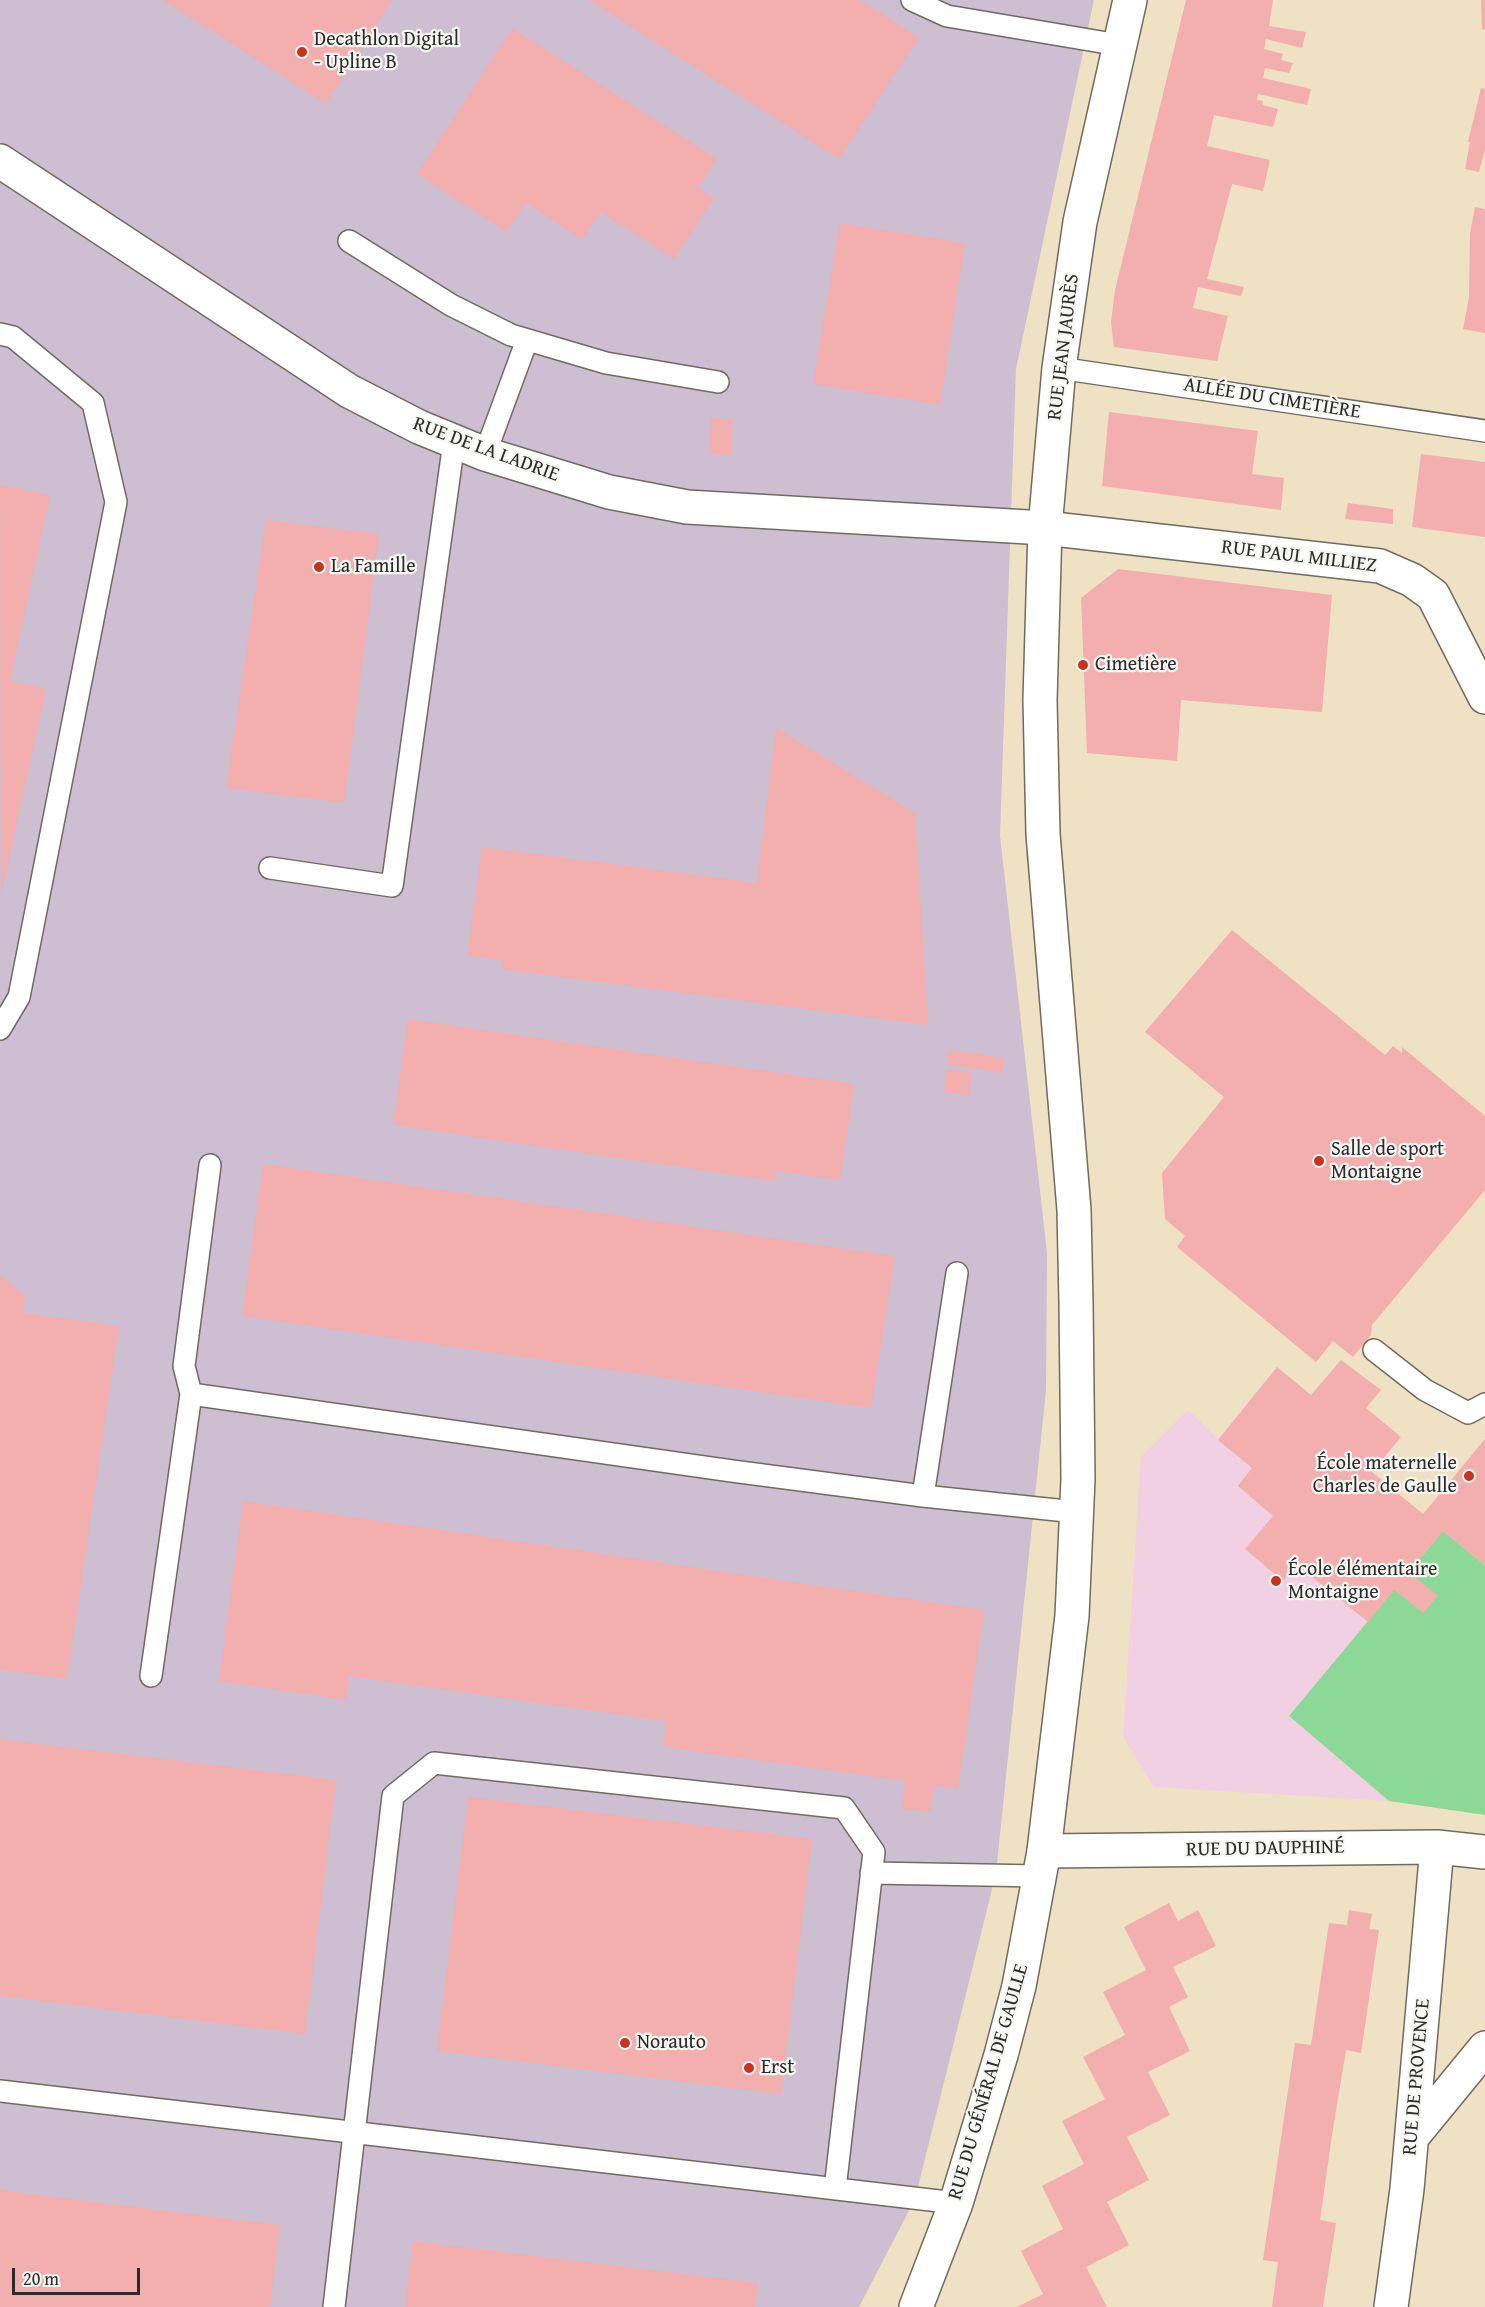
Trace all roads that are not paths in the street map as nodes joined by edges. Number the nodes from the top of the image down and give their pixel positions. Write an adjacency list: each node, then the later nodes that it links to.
1 (912, 0): 3 (lane)
2 (1130, 0): 3 (street, RUE JEAN JAURÈS)
3 (1119, 45): 8 (street, RUE JEAN JAURÈS)
4 (0, 161): 11 (street, RUE DE LA LADRIE)
5 (349, 241): 7 (lane)
6 (0, 334): 16 (lane)
7 (527, 340): 9 (lane); 12 (lane)
8 (1059, 368): 10 (lane, ALLÉE DU CIMETIÈRE); 13 (street, RUE JEAN JAURÈS)
9 (718, 382)
10 (1485, 431)
11 (454, 442): 12 (street, RUE DE LA LADRIE); 15 (lane)
12 (485, 454): 13 (street, RUE DE LA LADRIE)
13 (1045, 528): 14 (street, RUE PAUL MILLIEZ); 23 (street, RUE JEAN JAURÈS)
14 (1485, 697)
15 (270, 868)
16 (0, 1029)
17 (210, 1165): 20 (lane)
18 (957, 1273): 22 (lane)
19 (1374, 1350): 21 (lane)
20 (191, 1394): 22 (lane); 24 (lane)
21 (1485, 1404)
22 (923, 1496): 23 (lane)
23 (1076, 1512): 27 (street, RUE DU GÉNÉRAL DE GAULLE)
24 (151, 1676)
25 (1437, 1847): 26 (street, RUE DU DAUPHINÉ); 27 (street, RUE DU DAUPHINÉ); 32 (street, RUE DE PROVENCE)
26 (1485, 1852)
27 (1042, 1863): 28 (lane); 34 (street, RUE DU GÉNÉRAL DE GAULLE)
28 (871, 1873): 31 (lane); 33 (lane)
29 (1485, 2048): 32 (street)
30 (0, 2091): 31 (lane)
31 (354, 2133): 33 (lane); 35 (lane)
32 (1412, 2137): 37 (street, RUE DE PROVENCE)
33 (835, 2189): 34 (lane)
34 (956, 2203): 36 (street, RUE DU GÉNÉRAL DE GAULLE)
35 (334, 2307)
36 (916, 2307)
37 (1391, 2307)

